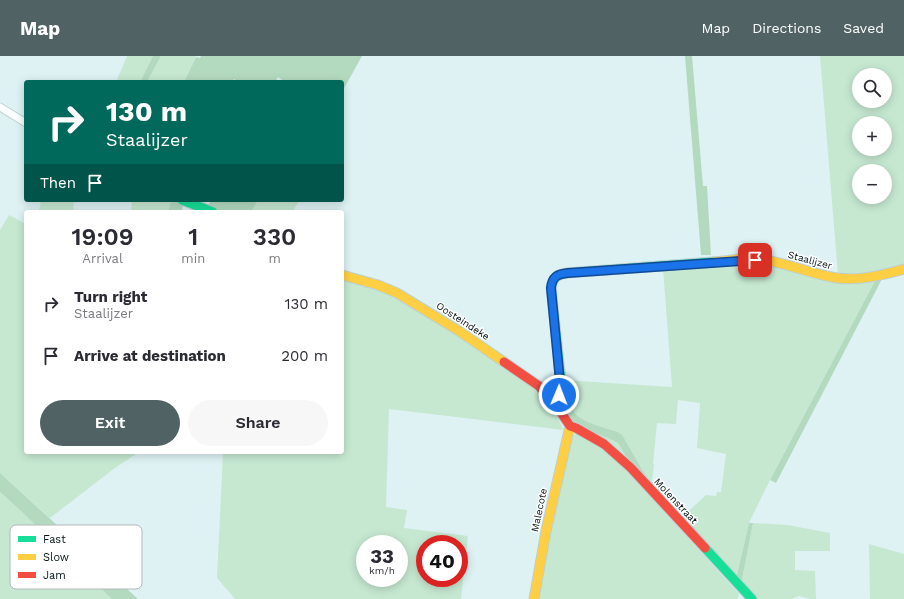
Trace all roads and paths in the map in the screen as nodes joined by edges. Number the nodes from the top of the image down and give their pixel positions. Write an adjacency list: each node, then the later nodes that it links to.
1 (0, 107): 2 (street)
2 (24, 122)
3 (187, 202): 4 (street)
4 (208, 210)
5 (904, 269): 7 (street, Staalijzer)
6 (344, 276): 7 (street, Oosteindeke)
7 (558, 408): 8 (street, Oosteindeke)
8 (573, 427): 9 (street, Malecote); 10 (street, Molenstraat)
9 (534, 599)
10 (752, 599)

